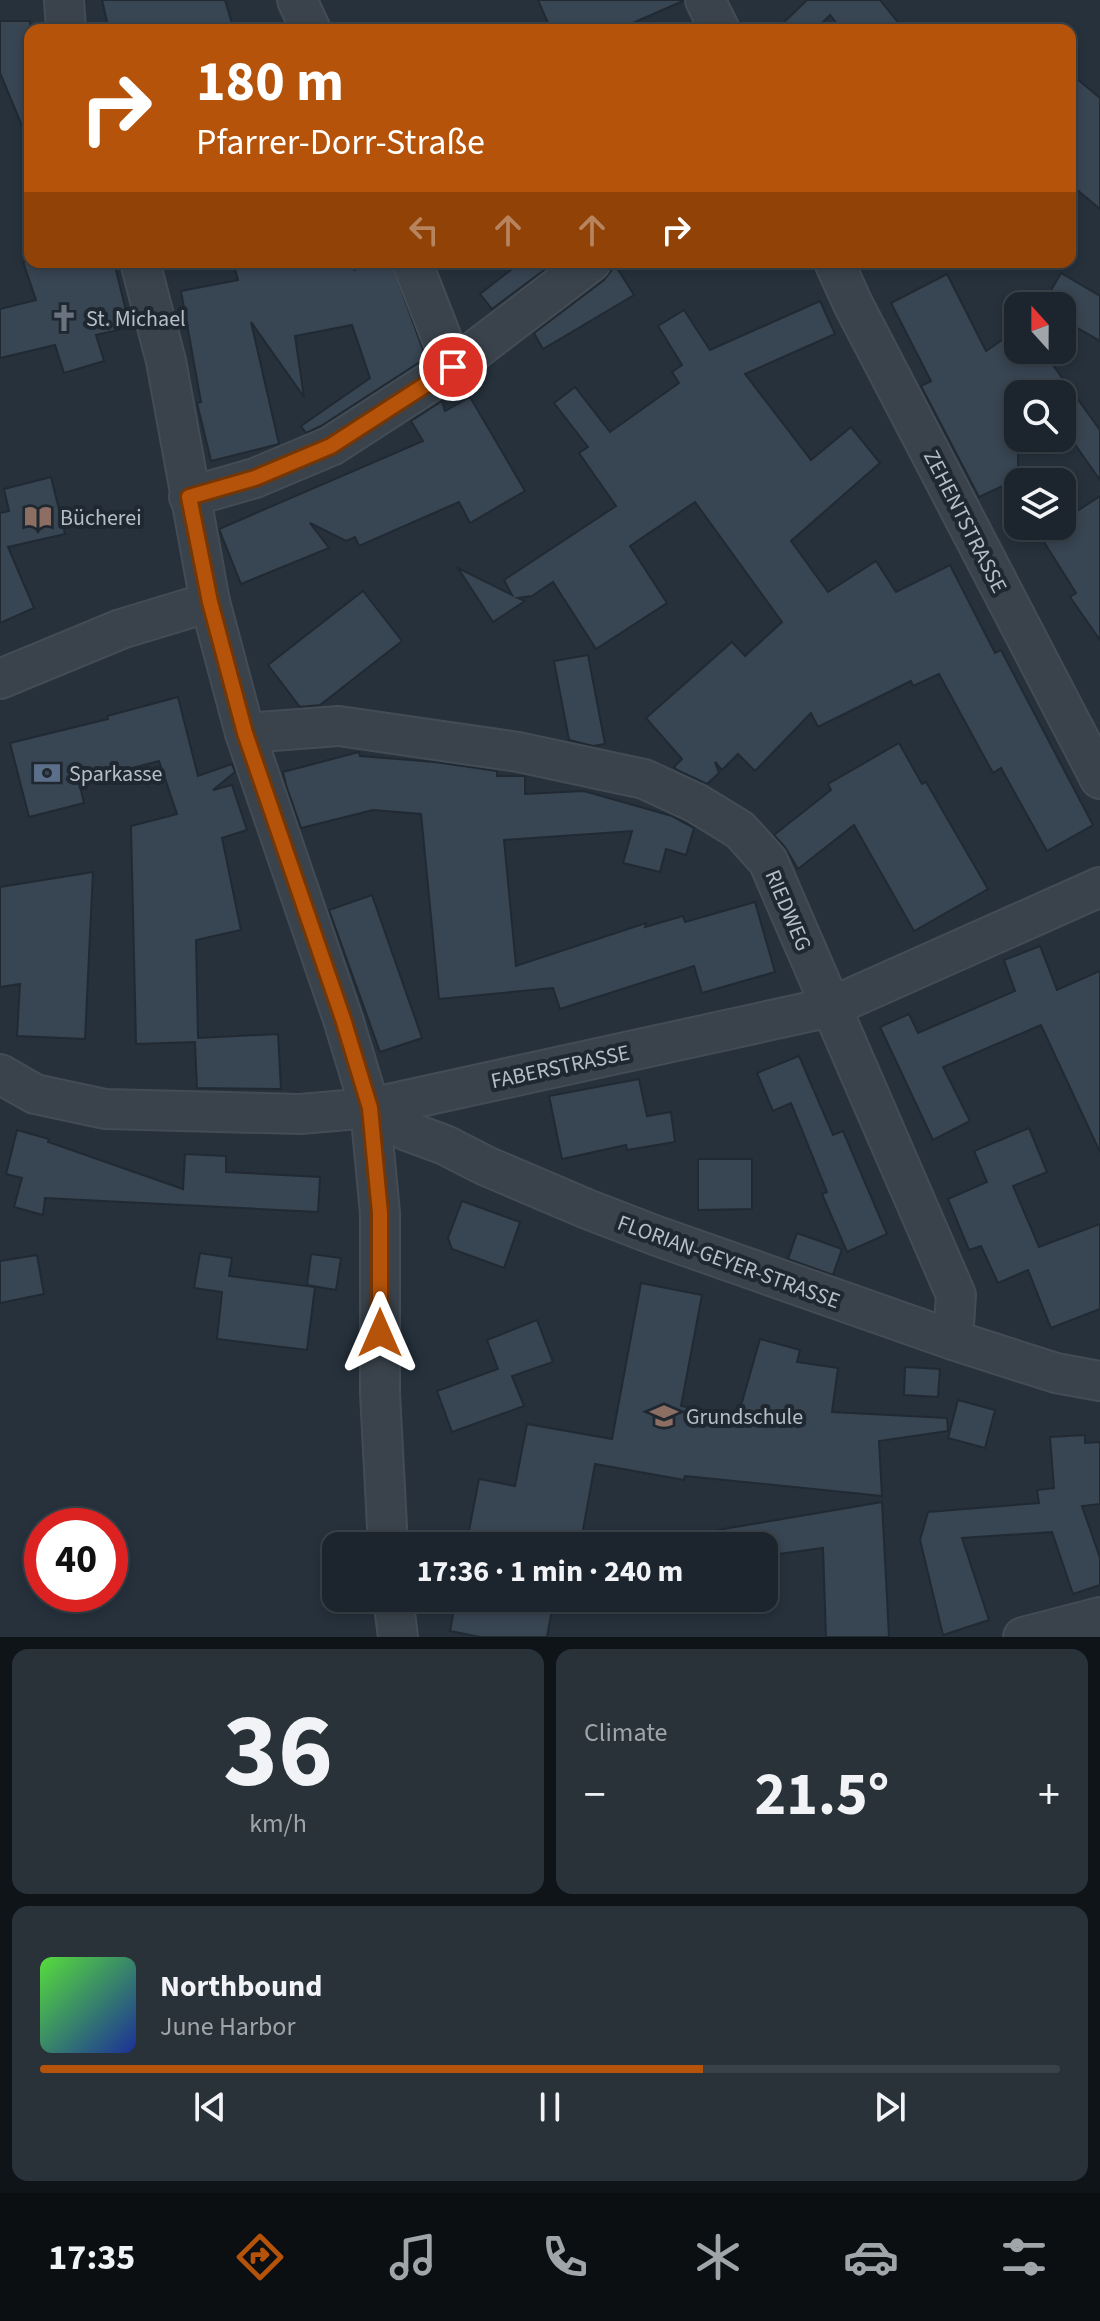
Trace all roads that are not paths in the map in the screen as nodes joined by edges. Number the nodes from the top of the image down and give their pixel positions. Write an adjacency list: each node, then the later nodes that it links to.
1 (64, 0): 4 (street)
2 (297, 0): 5 (street)
3 (705, 0): 6 (street)
4 (66, 24)
5 (308, 24)
6 (717, 24)
7 (142, 268): 12 (street)
8 (414, 268): 11 (street)
9 (583, 268): 11 (street)
10 (837, 268): 16 (street, ZEHENTSTRASSE)
11 (453, 367): 12 (street)
12 (189, 497): 13 (street)
13 (210, 602): 14 (street); 15 (street)
14 (0, 679)
15 (245, 733): 18 (street, RIEDWEG); 20 (street)
16 (1100, 779)
17 (1100, 887): 18 (street, FABERSTRASSE)
18 (831, 1007): 20 (street, FABERSTRASSE); 21 (street, RIEDWEG)
19 (0, 1074): 20 (street, FABERSTRASSE)
20 (370, 1108): 21 (street, FLORIAN-GEYER-STRASSE); 23 (street)
21 (953, 1340): 22 (street, FLORIAN-GEYER-STRASSE)
22 (1100, 1381)
23 (387, 1532)
24 (395, 1612): 26 (street)
25 (1100, 1617): 27 (street)
26 (398, 1637)
27 (1023, 1637)

